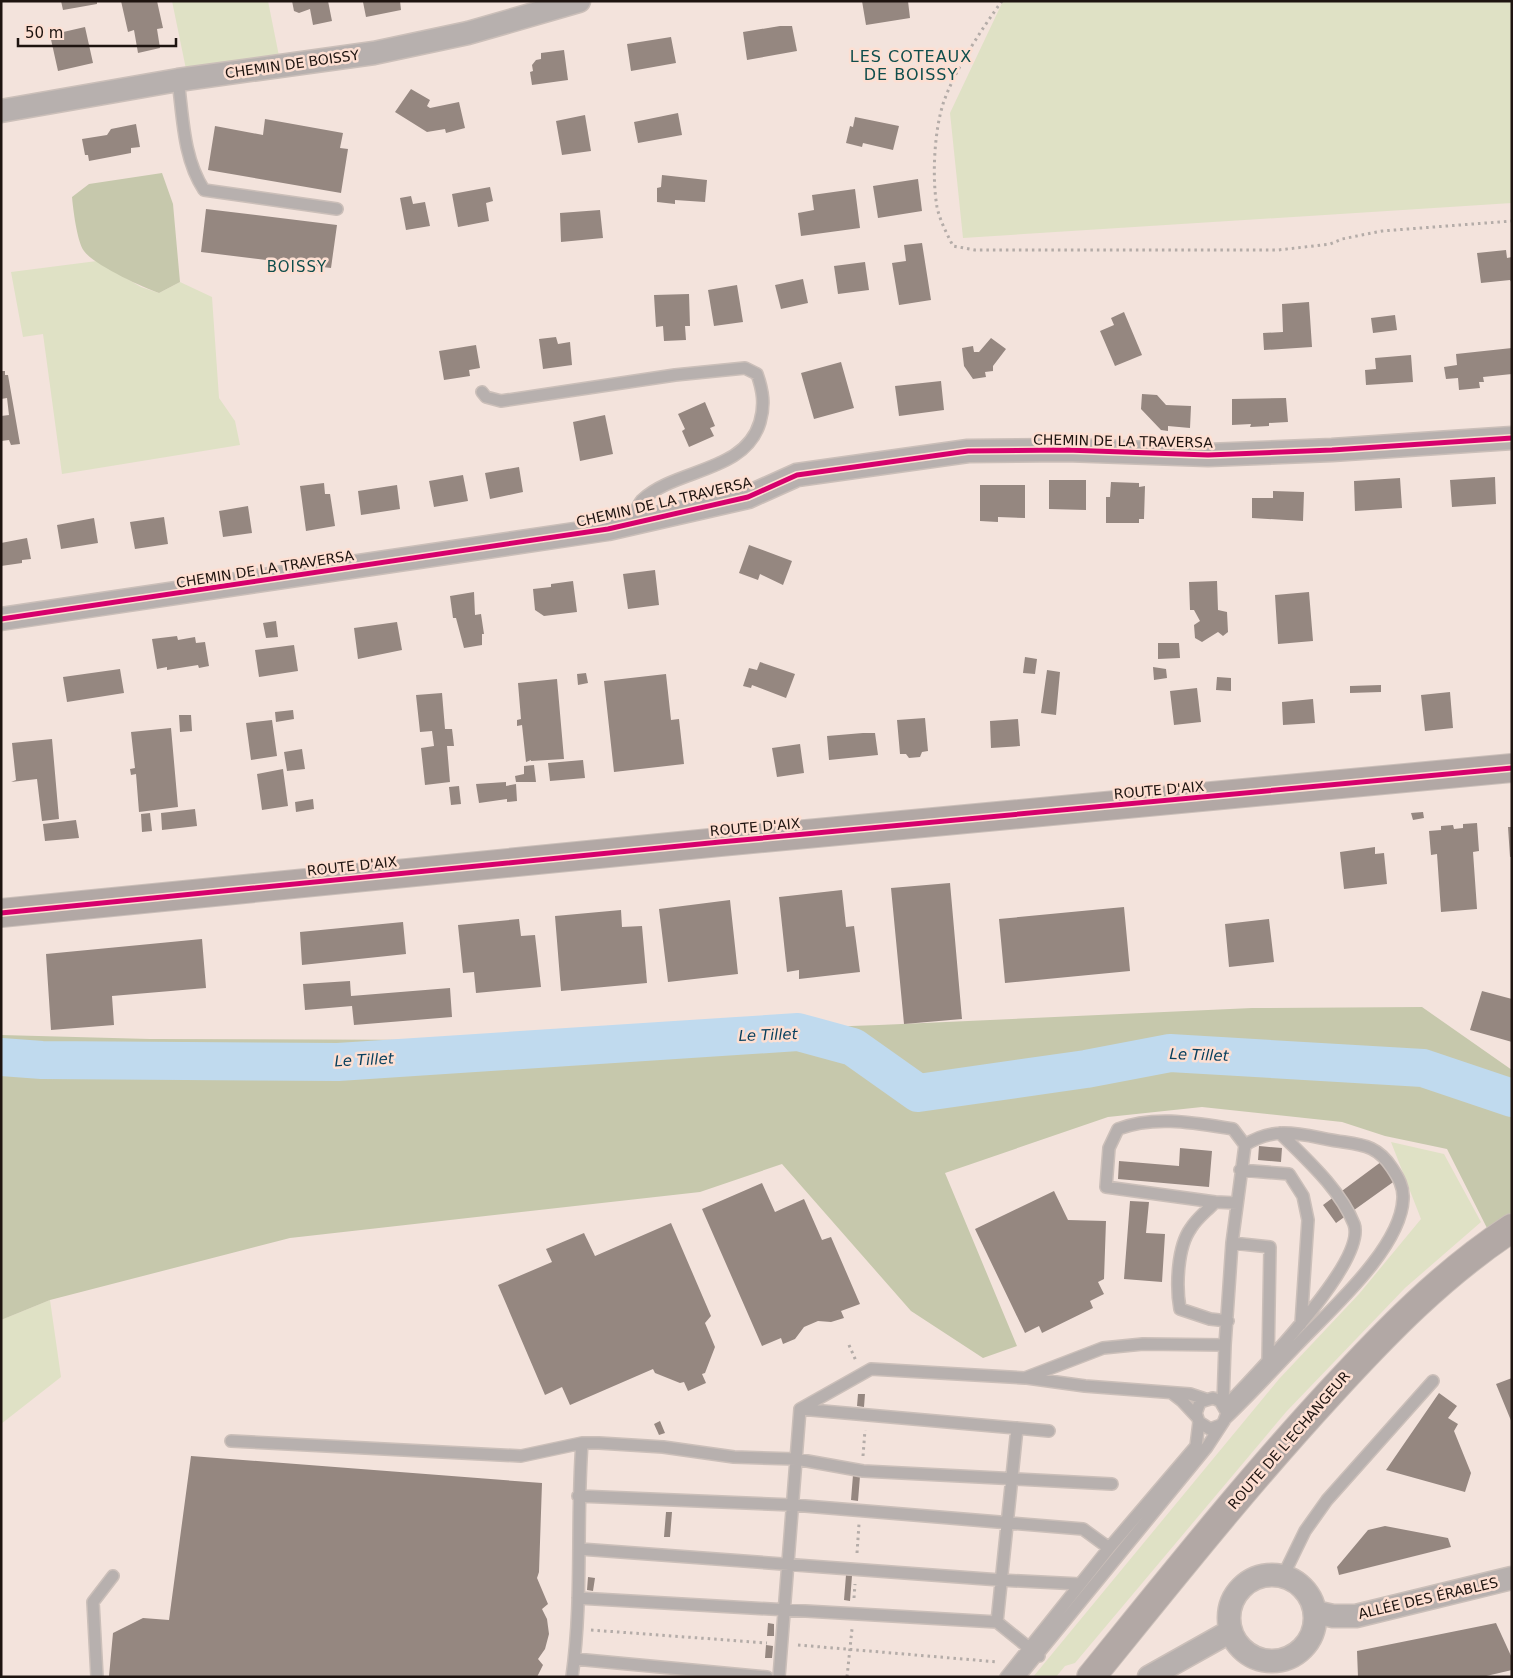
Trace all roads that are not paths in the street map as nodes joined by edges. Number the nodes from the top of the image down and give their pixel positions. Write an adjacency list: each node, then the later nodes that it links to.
1 (579, 1): 2 (street, CHEMIN DE BOISSY)
2 (178, 80): 3 (street, CHEMIN DE BOISSY); 4 (lane)
3 (1, 111)
4 (337, 209)
5 (482, 392): 7 (lane)
6 (1512, 438): 7 (street, CHEMIN DE LA TRAVERSA)
7 (630, 524): 8 (street, CHEMIN DE LA TRAVERSA)
8 (1, 620)
9 (1512, 768): 10 (main road, ROUTE D'AIX)
10 (1, 913)
11 (1280, 1133): 12 (lane); 19 (lane); 20 (lane)
12 (1244, 1144): 13 (lane); 14 (lane)
13 (1240, 1170): 15 (lane); 19 (lane)
14 (1215, 1202): 15 (lane); 18 (lane)
15 (1237, 1203): 17 (lane)
16 (1512, 1228): 61 (main road, ROUTE DE L'ECHANGEUR)
17 (1232, 1242): 18 (lane); 22 (lane)
18 (1228, 1321): 21 (lane)
19 (1302, 1322): 20 (lane); 22 (lane)
20 (1301, 1341): 23 (lane)
21 (1226, 1345): 24 (lane); 27 (lane)
22 (1268, 1361): 23 (lane); 27 (lane)
23 (1269, 1374): 27 (lane)
24 (1025, 1378): 26 (lane); 28 (lane)
25 (1434, 1381): 44 (lane)
26 (1173, 1394): 27 (lane); 29 (lane)
27 (1219, 1408): 29 (lane); 29 (lane); 53 (lane)
28 (800, 1409): 30 (lane); 34 (lane)
29 (1198, 1419): 40 (lane)
30 (1017, 1428): 31 (lane); 35 (lane)
31 (1049, 1431)
32 (231, 1442): 33 (lane)
33 (582, 1443): 34 (lane); 37 (lane)
34 (796, 1459): 35 (lane); 38 (lane)
35 (1011, 1478): 36 (lane); 39 (lane)
36 (1112, 1484)
37 (578, 1496): 38 (lane); 41 (lane)
38 (793, 1505): 39 (lane); 42 (lane)
39 (1006, 1524): 40 (lane); 46 (lane)
40 (1109, 1548): 47 (lane)
41 (580, 1550): 42 (lane); 48 (lane)
42 (788, 1564): 46 (lane); 49 (lane)
43 (113, 1576): 55 (lane)
44 (1283, 1576): 50 (street); 52 (street)
45 (1512, 1578): 50 (street, ALLÉE DES ÉRABLES)
46 (1000, 1580): 47 (lane); 51 (lane)
47 (1080, 1584): 53 (lane)
48 (578, 1598): 49 (lane); 54 (lane)
49 (785, 1611): 51 (lane); 58 (lane)
50 (1315, 1612): 52 (street)
51 (998, 1622): 53 (lane)
52 (1231, 1631): 62 (street)
53 (1034, 1653): 59 (lane); 60 (lane)
54 (575, 1659): 56 (lane); 57 (lane)
55 (98, 1677)
56 (572, 1677)
57 (767, 1677)
58 (779, 1677)
59 (1006, 1677)
60 (1019, 1677)
61 (1091, 1677)
62 (1149, 1677)

